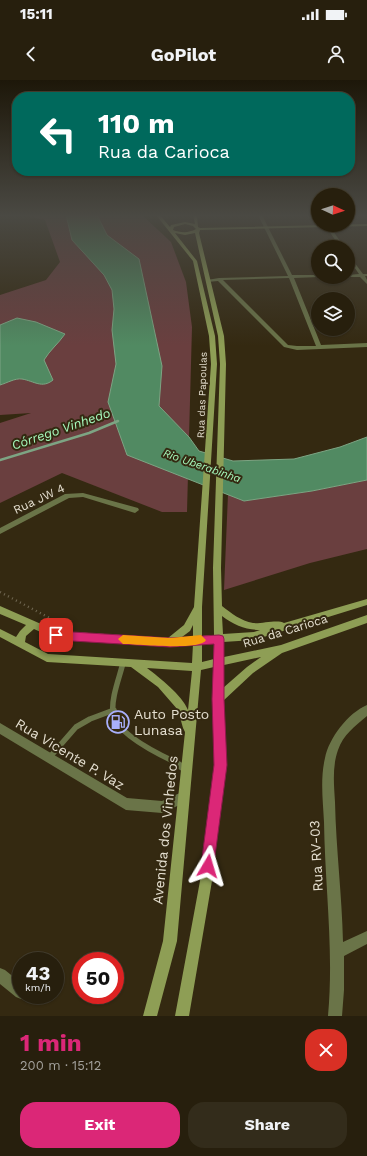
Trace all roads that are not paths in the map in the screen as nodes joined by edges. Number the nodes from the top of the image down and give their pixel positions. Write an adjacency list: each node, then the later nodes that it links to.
1 (193, 259): 14 (main road, Rua das Papoulas)
2 (203, 259): 9 (main road)
3 (282, 259): 7 (street)
4 (355, 264): 5 (street)
5 (364, 275): 10 (street)
6 (311, 276): 7 (street)
7 (291, 277): 8 (street); 12 (street)
8 (219, 279): 9 (street); 12 (street)
9 (209, 281): 18 (main road)
10 (367, 283)
11 (367, 346): 12 (street)
12 (319, 347)
13 (135, 510): 15 (street, Rua JW 4)
14 (204, 513): 17 (main road, Avenida dos Vinhedos)
15 (0, 531)
16 (367, 602): 21 (main road, Rua da Carioca)
17 (198, 607): 25 (main road, Avenida dos Vinhedos); 26 (main road)
18 (217, 607): 21 (main road); 24 (main road)
19 (0, 613): 22 (main road, Rua da Carioca)
20 (367, 620): 28 (main road, Rua da Carioca)
21 (304, 622): 24 (main road, Rua da Carioca)
22 (33, 626): 26 (main road, Rua da Carioca); 27 (main road)
23 (0, 633): 27 (main road, Rua da Carioca)
24 (219, 639): 25 (main road, Rua da Carioca); 30 (main road)
25 (196, 640): 26 (main road, Rua da Carioca); 32 (main road, Avenida dos Vinhedos)
26 (170, 642)
27 (21, 645): 29 (main road, Rua da Carioca)
28 (281, 649): 30 (main road, Rua da Carioca); 33 (main road)
29 (123, 663): 31 (main road, Rua da Carioca); 34 (lane)
30 (220, 663): 32 (main road, Rua da Carioca); 33 (main road)
31 (134, 664): 32 (main road, Rua da Carioca); 37 (main road)
32 (197, 666): 37 (main road, Avenida dos Vinhedos)
33 (218, 699): 47 (main road)
34 (114, 710): 38 (lane); 39 (lane)
35 (367, 710): 42 (street, Rua RV-03)
36 (0, 728): 38 (street, Rua Vicente P. Vaz)
37 (190, 732): 39 (main road, Avenida dos Vinhedos)
38 (49, 758): 40 (street, Rua Vicente P. Vaz)
39 (186, 769): 40 (main road, Avenida dos Vinhedos)
40 (182, 798): 46 (main road, Avenida dos Vinhedos)
41 (367, 937): 42 (street)
42 (336, 953): 45 (street, Rua RV-03)
43 (0, 974): 44 (street)
44 (12, 984)
45 (337, 1015)
46 (150, 1016)
47 (182, 1016)

